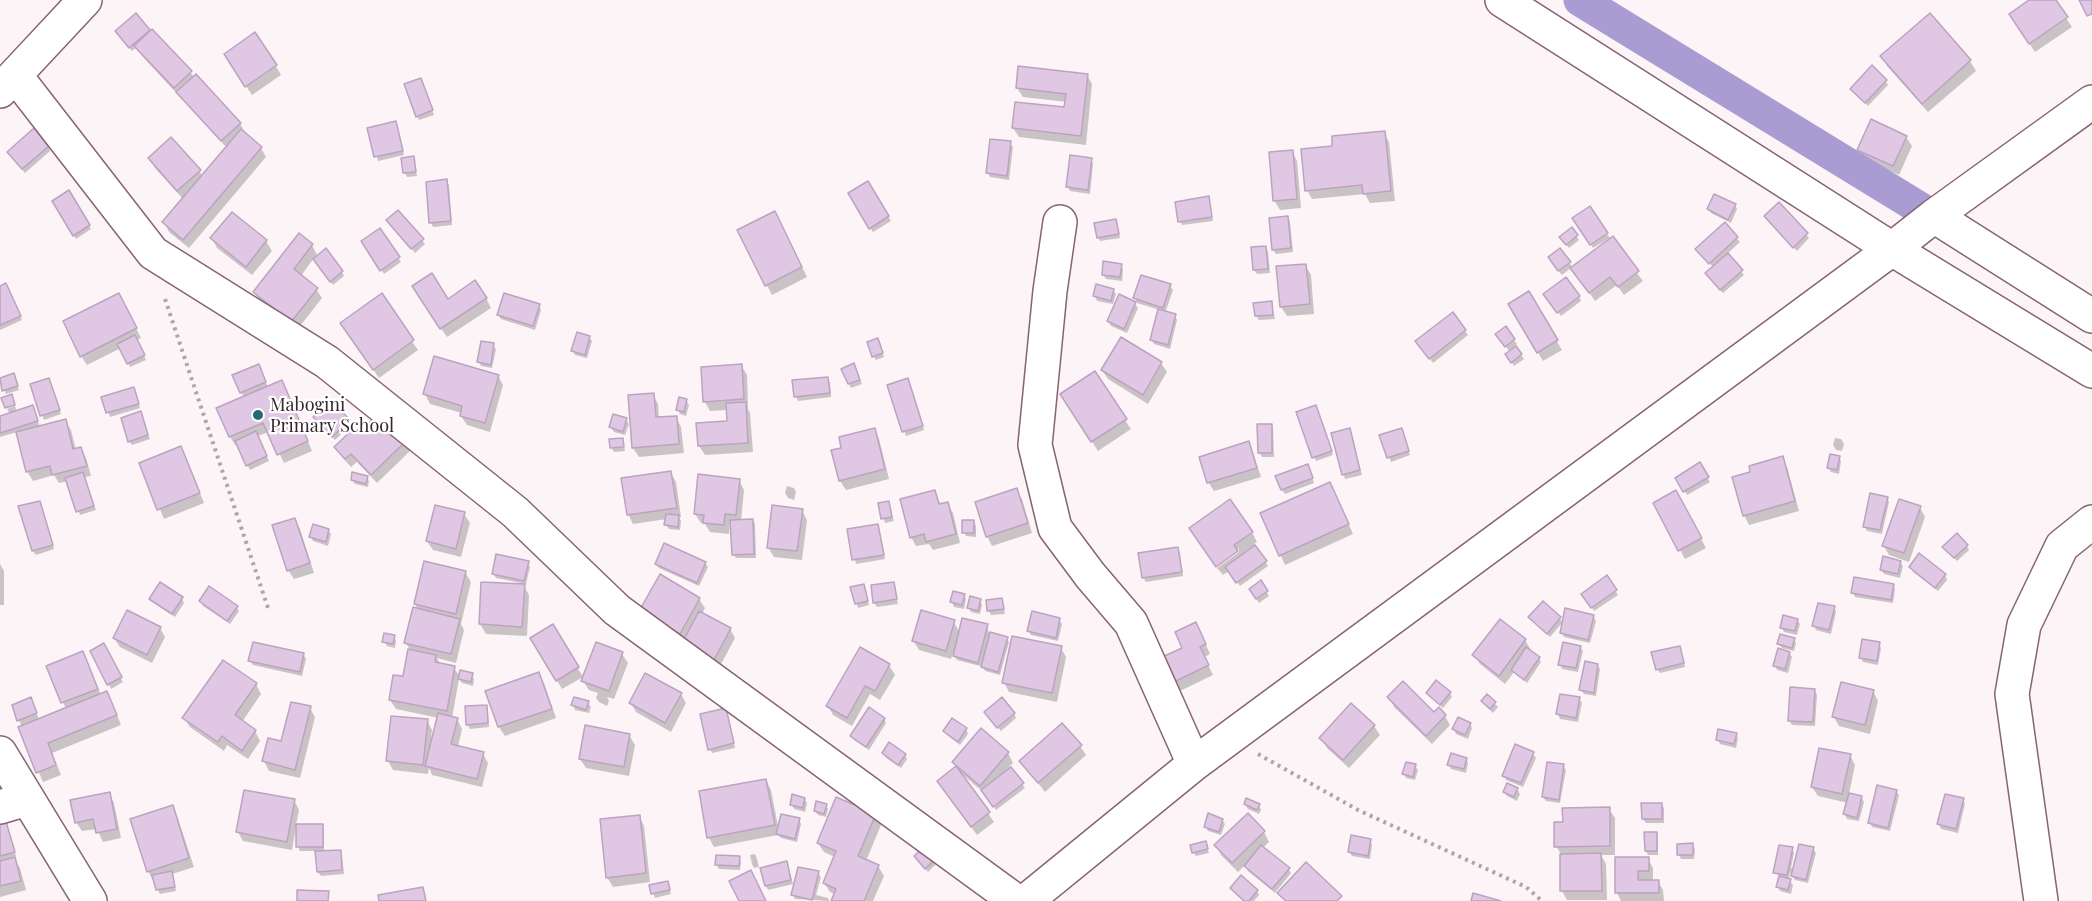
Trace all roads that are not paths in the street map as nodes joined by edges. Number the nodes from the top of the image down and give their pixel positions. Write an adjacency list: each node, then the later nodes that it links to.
1 (85, 0): 3 (street)
2 (1502, 0): 7 (street)
3 (8, 83): 15 (street)
4 (2092, 102): 5 (street)
5 (1934, 216): 7 (street); 8 (street)
6 (1060, 222): 12 (street)
7 (1892, 249): 9 (street); 12 (street)
8 (2092, 316)
9 (2092, 371)
10 (2092, 522): 17 (street)
11 (0, 753): 13 (street)
12 (1194, 764): 16 (street)
13 (13, 803): 14 (street)
14 (90, 901)
15 (1016, 901)
16 (1026, 901)
17 (2041, 901)

